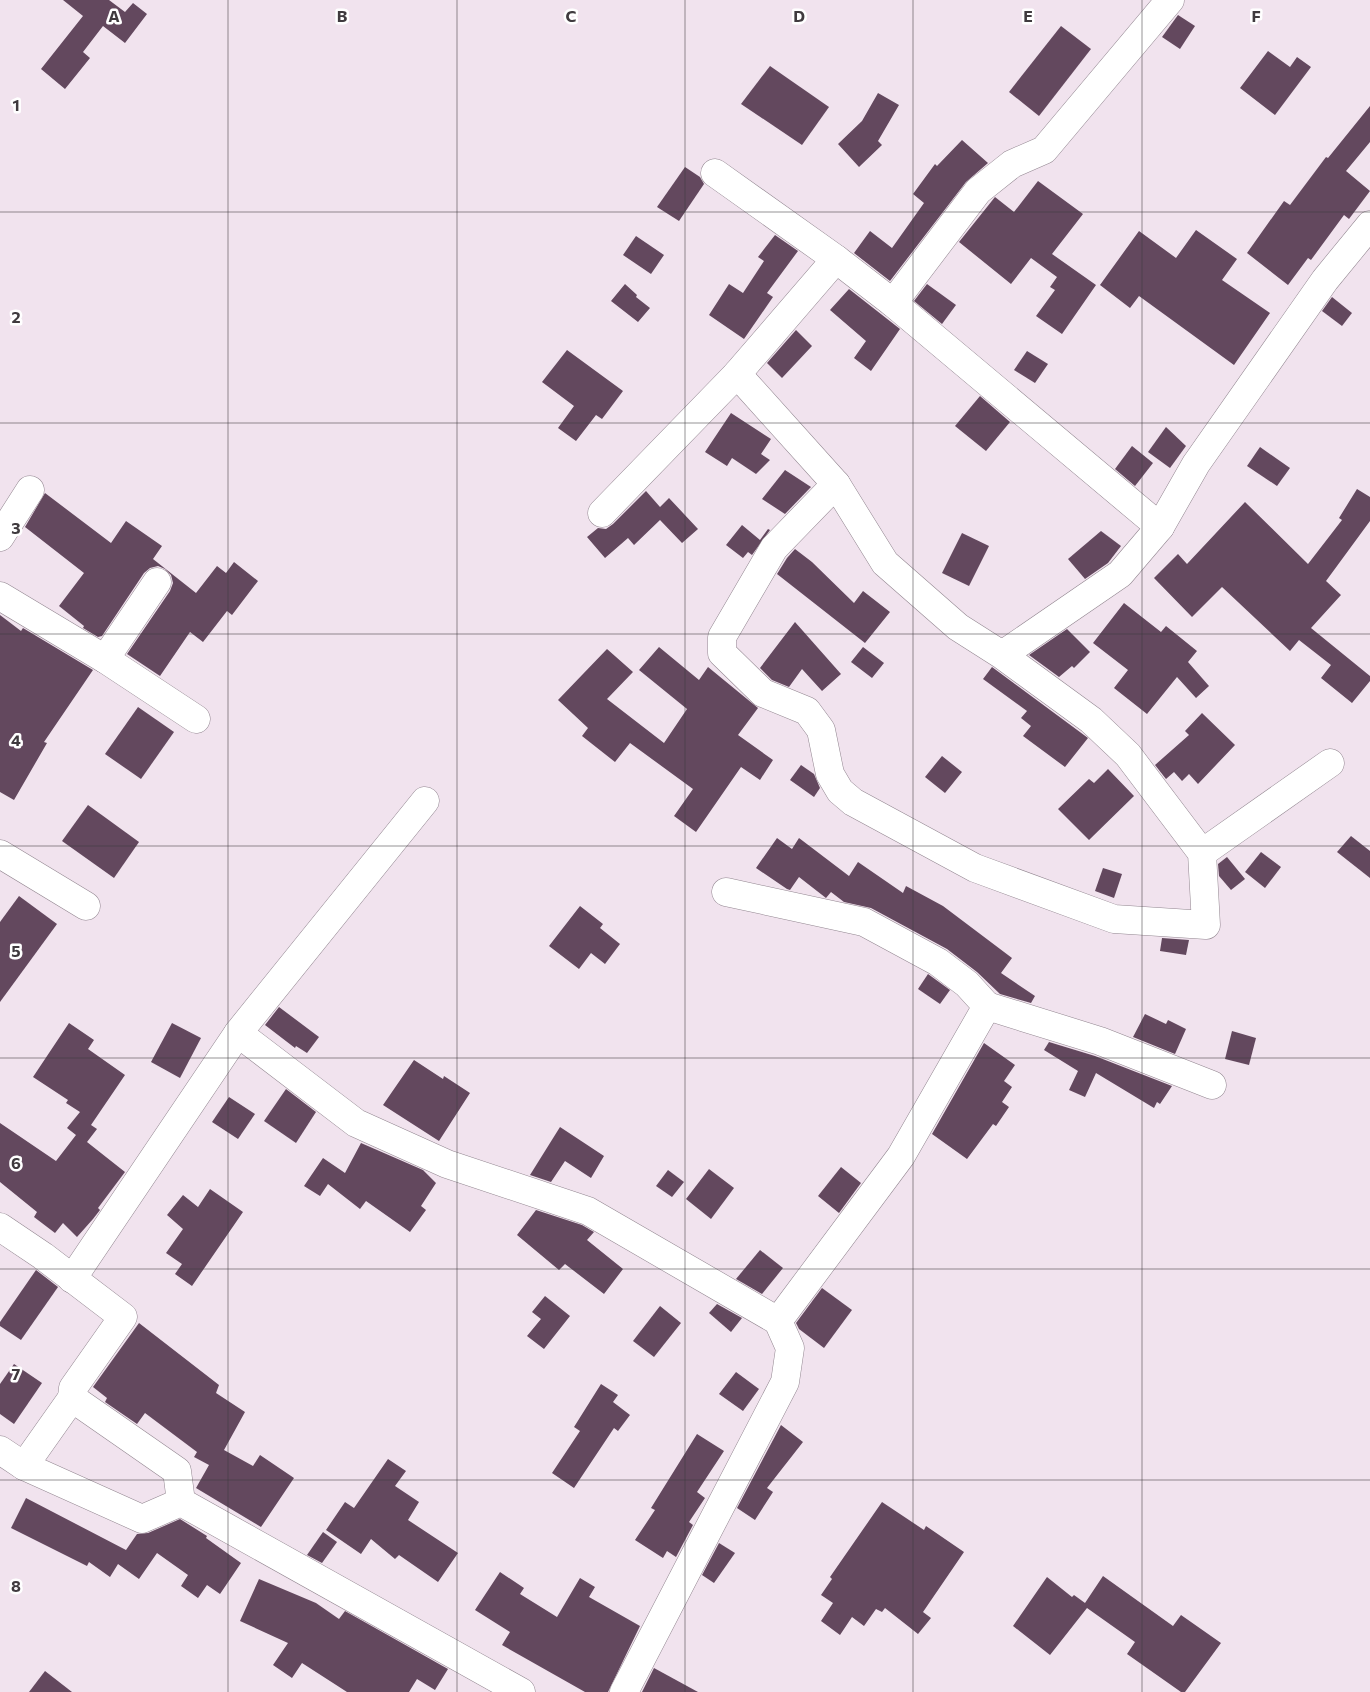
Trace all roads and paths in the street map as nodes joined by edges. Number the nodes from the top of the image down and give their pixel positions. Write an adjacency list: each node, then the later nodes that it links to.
1 (1170, 0): 5 (street)
2 (715, 173): 4 (street)
3 (1370, 225): 10 (street)
4 (836, 259): 5 (street); 6 (street)
5 (893, 304): 10 (street)
6 (738, 374): 7 (street); 9 (street)
7 (836, 484): 14 (street); 19 (street)
8 (30, 490): 11 (street)
9 (602, 513)
10 (1160, 527): 14 (street)
11 (0, 537)
12 (157, 582): 15 (street)
13 (0, 596): 15 (street)
14 (1002, 655): 19 (street)
15 (105, 659): 16 (street)
16 (196, 719)
17 (1330, 763): 19 (street)
18 (425, 801): 24 (street)
19 (1202, 853)
20 (0, 854): 22 (street)
21 (726, 892): 23 (street)
22 (86, 906)
23 (987, 1006): 25 (street); 28 (street)
24 (238, 1033): 27 (street); 28 (street)
25 (1212, 1085)
26 (0, 1227): 27 (street)
27 (72, 1279): 29 (street)
28 (778, 1321): 34 (street)
29 (72, 1398): 31 (street); 32 (street)
30 (0, 1450): 31 (street)
31 (24, 1466): 32 (street)
32 (181, 1502): 33 (street)
33 (521, 1692)
34 (624, 1692)

